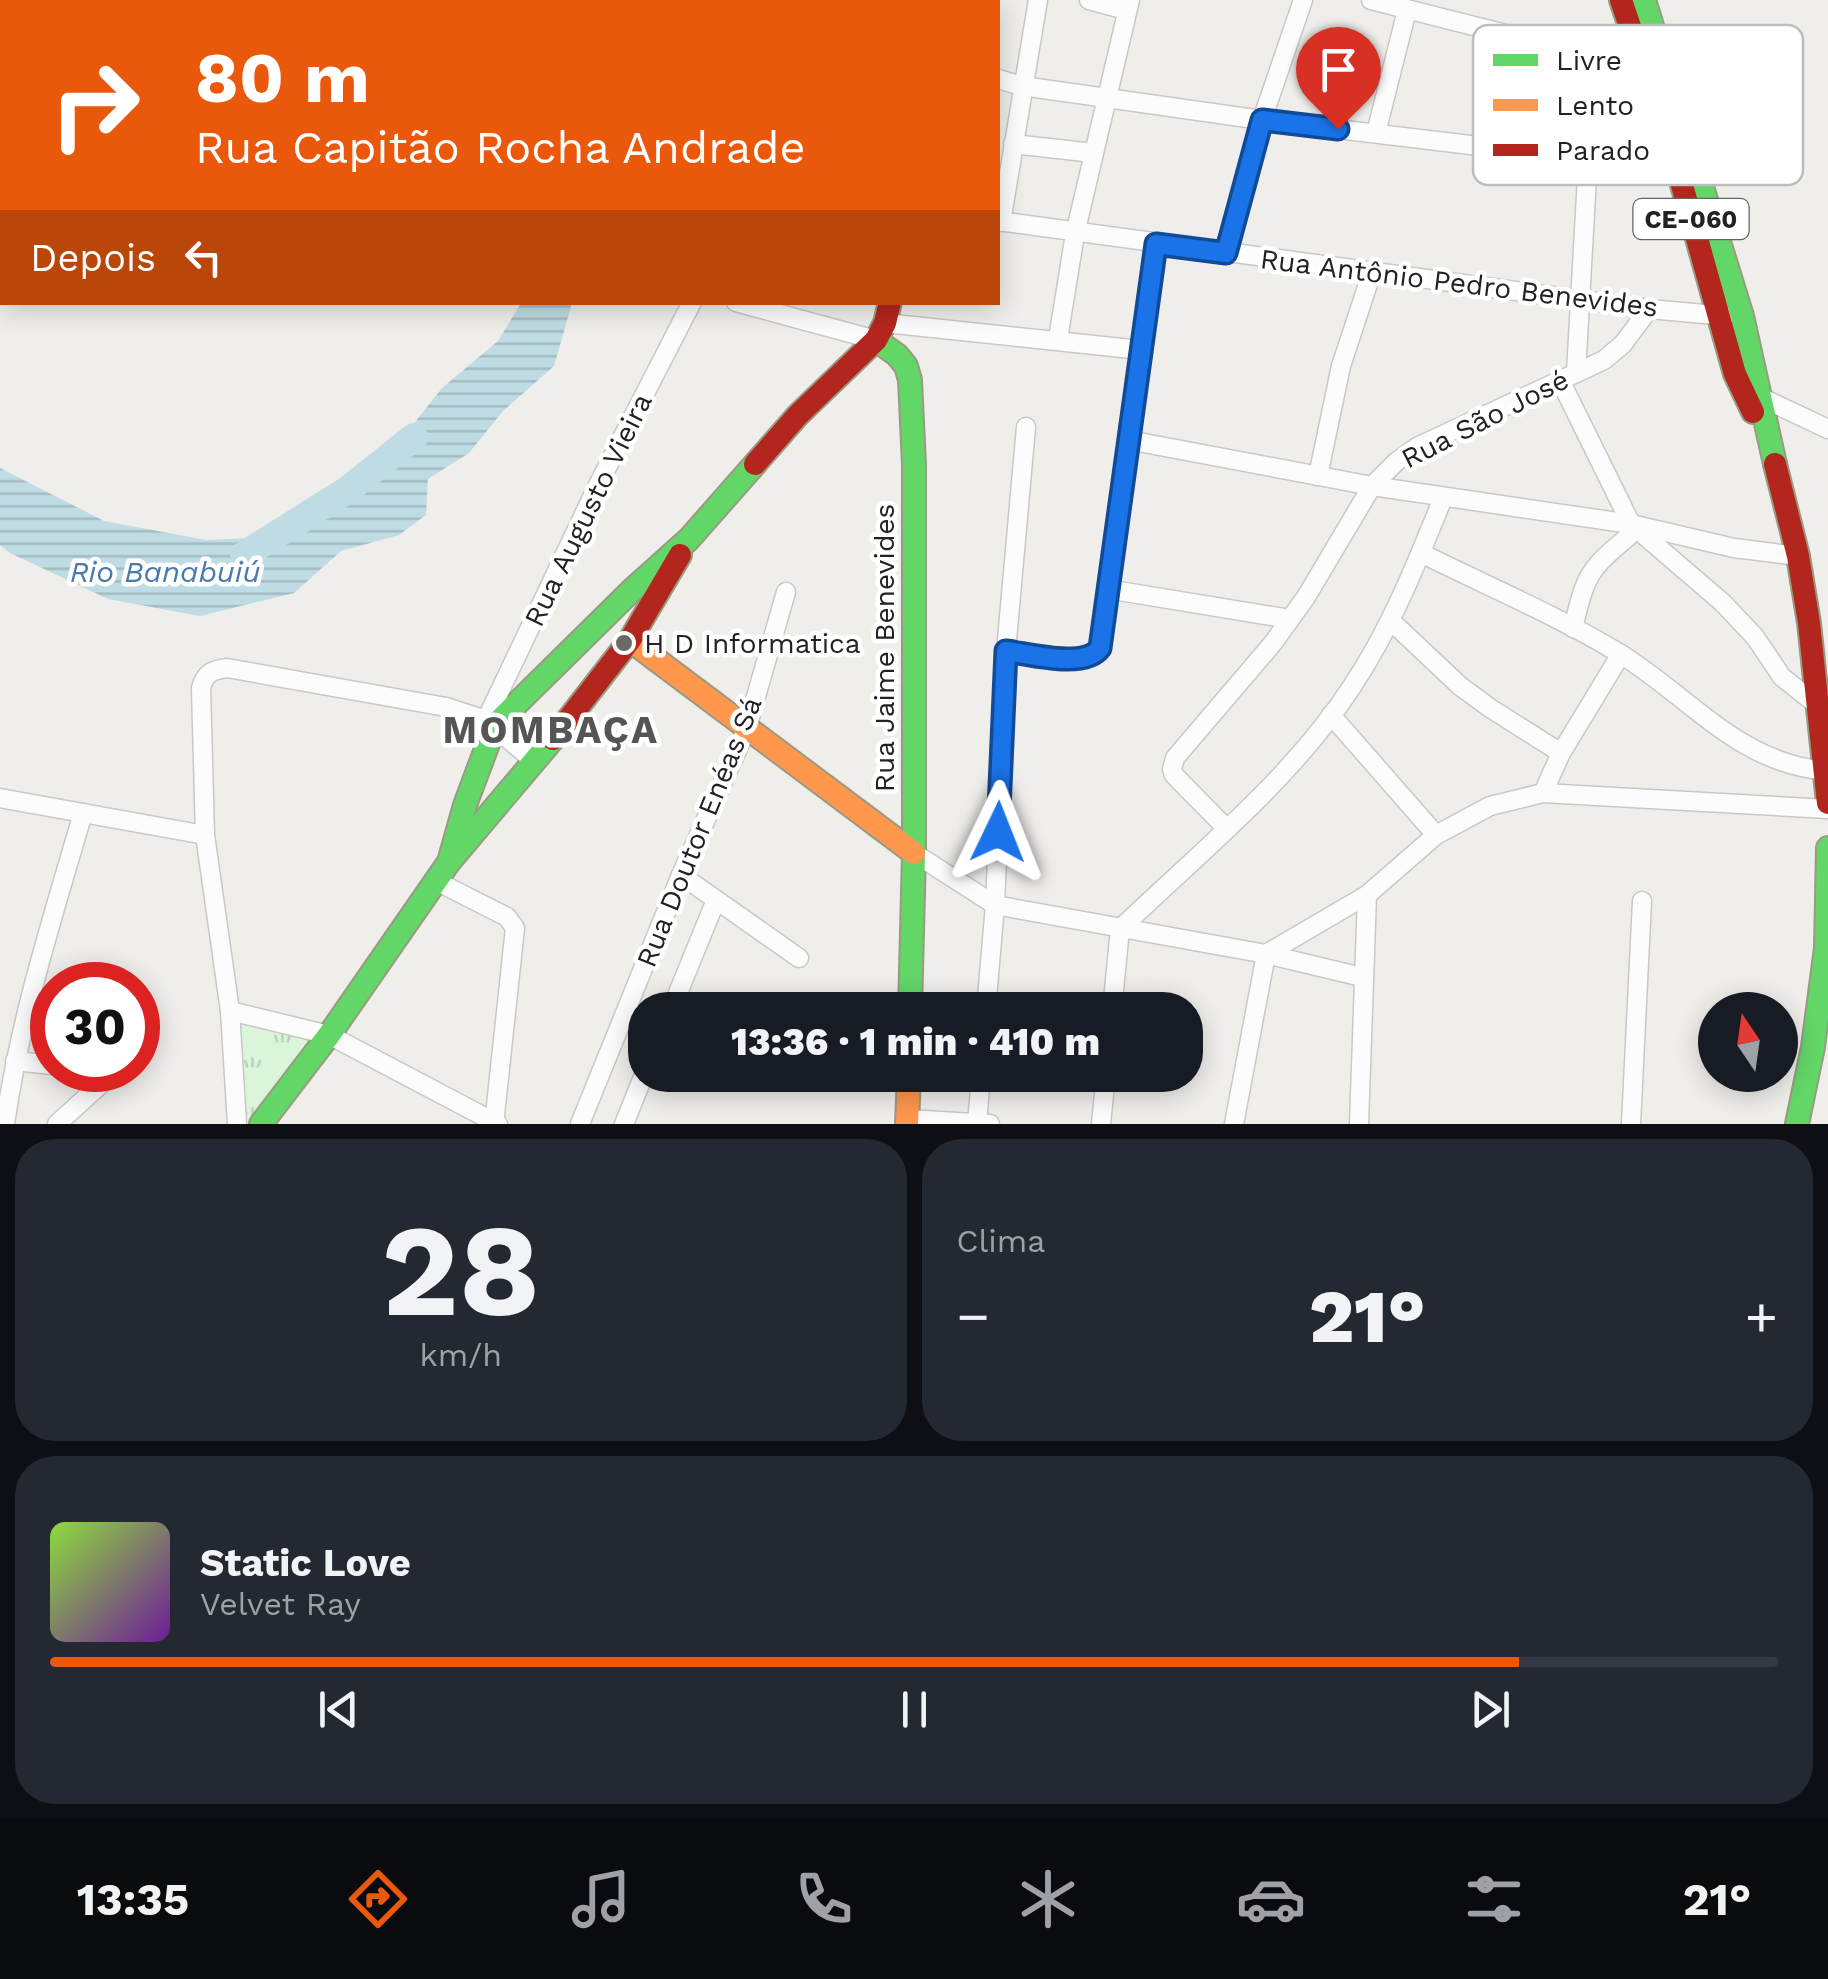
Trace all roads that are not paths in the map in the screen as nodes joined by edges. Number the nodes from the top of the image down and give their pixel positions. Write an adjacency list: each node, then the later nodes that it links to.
1 (1038, 0): 13 (street)
2 (1089, 0): 7 (street)
3 (1303, 0): 15 (street)
4 (1371, 0): 8 (street)
5 (1621, 0): 9 (main road, CE-060)
6 (1644, 0): 10 (main road, CE-060)
7 (1128, 5): 14 (street)
8 (1407, 10): 11 (street); 16 (street)
9 (1636, 25)
10 (1645, 25)
11 (1473, 26)
12 (1000, 80): 13 (street)
13 (1022, 86): 14 (street); 17 (street)
14 (1107, 96): 15 (street); 19 (street)
15 (1262, 120): 16 (street); 27 (street)
16 (1376, 134): 18 (street)
17 (1013, 144): 19 (street); 23 (street)
18 (1473, 145)
19 (1094, 152): 25 (street)
20 (1586, 185): 29 (street)
21 (1690, 185): 33 (main road, CE-060)
22 (1694, 185): 34 (main road, CE-060)
23 (1000, 216)
24 (1000, 222): 25 (street, Rua Antônio Pedro Benevides)
25 (1075, 234): 26 (street, Rua Antônio Pedro Benevides); 36 (street)
26 (1156, 244): 27 (street, Rua Antônio Pedro Benevides); 37 (street)
27 (1226, 253): 28 (street, Rua Antônio Pedro Benevides)
28 (1372, 272): 29 (street, Rua Antônio Pedro Benevides); 44 (street)
29 (1578, 299): 32 (street, Rua Antônio Pedro Benevides); 38 (street)
30 (690, 305): 64 (street, Rua Augusto Vieira)
31 (758, 305): 35 (street)
32 (1649, 309): 33 (street, Rua Antônio Pedro Benevides); 38 (street, Rua São José)
33 (1718, 316): 34 (street, Rua Antônio Pedro Benevides); 42 (main road, CE-060)
34 (1742, 316): 39 (main road, CE-060)
35 (883, 322): 36 (street); 49 (main road); 77 (main road, Rua Jaime Benevides)
36 (1058, 339): 37 (street)
37 (1141, 350): 43 (street)
38 (1568, 378): 45 (street, Rua São José); 47 (street)
39 (1760, 397): 41 (street); 42 (main road, CE-060)
40 (1026, 427): 60 (street)
41 (1828, 429)
42 (1767, 435): 52 (main road, CE-060)
43 (1128, 440): 44 (street, Rua São José); 54 (street)
44 (1318, 476): 45 (street, Rua São José)
45 (1372, 486): 46 (street); 56 (street)
46 (1443, 498): 47 (street); 51 (street)
47 (1633, 528): 48 (street); 53 (street); 58 (street)
48 (1660, 532): 50 (street); 53 (street)
49 (689, 539): 59 (main road); 64 (main road)
50 (1708, 543): 52 (street); 53 (street)
51 (1421, 554): 57 (street); 58 (street)
52 (1798, 556): 62 (main road, CE-060)
53 (1670, 558): 62 (street)
54 (1108, 590): 56 (street); 60 (street)
55 (786, 592): 65 (street, Rua Doutor Enéas Sá)
56 (1290, 619): 73 (street)
57 (1392, 621): 63 (street); 66 (street)
58 (1573, 628): 61 (street)
59 (630, 640): 65 (main road); 67 (main road)
60 (1006, 651): 83 (street)
61 (1621, 654): 66 (street); 68 (street)
62 (1816, 705): 68 (main road, CE-060)
63 (1331, 716): 73 (street); 75 (street)
64 (491, 722): 67 (street); 74 (street); 78 (main road)
65 (747, 728): 77 (main road); 79 (street, Rua Doutor Enéas Sá)
66 (1562, 752): 69 (street)
67 (535, 762): 78 (main road)
68 (1826, 771): 71 (main road, CE-060)
69 (1543, 793): 71 (street); 75 (street)
70 (0, 798): 72 (street)
71 (1828, 806)
72 (83, 813): 74 (street); 95 (street)
73 (1226, 828): 84 (street)
74 (205, 835): 93 (street)
75 (1436, 835): 80 (street)
76 (1828, 848): 85 (main road)
77 (914, 854): 83 (street); 90 (main road, Rua Jaime Benevides)
78 (444, 872): 94 (main road); 103 (street)
79 (682, 875): 81 (street); 107 (street, Rua Doutor Enéas Sá)
80 (1367, 895): 86 (street); 88 (street)
81 (716, 900): 87 (street); 89 (street, Rua Doutor Enéas Sá)
82 (1642, 901): 114 (street)
83 (995, 905): 84 (street); 91 (street)
84 (1120, 929): 86 (street); 92 (street)
85 (1827, 948): 115 (main road)
86 (1266, 954): 88 (street); 112 (street)
87 (799, 958)
88 (1362, 977): 113 (street)
89 (678, 992)
90 (910, 992)
91 (988, 992)
92 (1114, 992)
93 (230, 1010): 94 (street); 106 (street)
94 (329, 1036): 102 (main road); 103 (street)
95 (9, 1069): 104 (street)
96 (92, 1092): 105 (street)
97 (637, 1092): 108 (street)
98 (909, 1092): 101 (main road)
99 (980, 1092): 109 (street)
100 (1104, 1092): 111 (street)
101 (908, 1121): 109 (street)
102 (258, 1123)
103 (495, 1123)
104 (5, 1124)
105 (57, 1124)
106 (236, 1124)
107 (580, 1124)
108 (624, 1124)
109 (977, 1124): 110 (street)
110 (990, 1124)
111 (1101, 1124)
112 (1234, 1124)
113 (1359, 1124)
114 (1631, 1124)
115 (1797, 1124)

